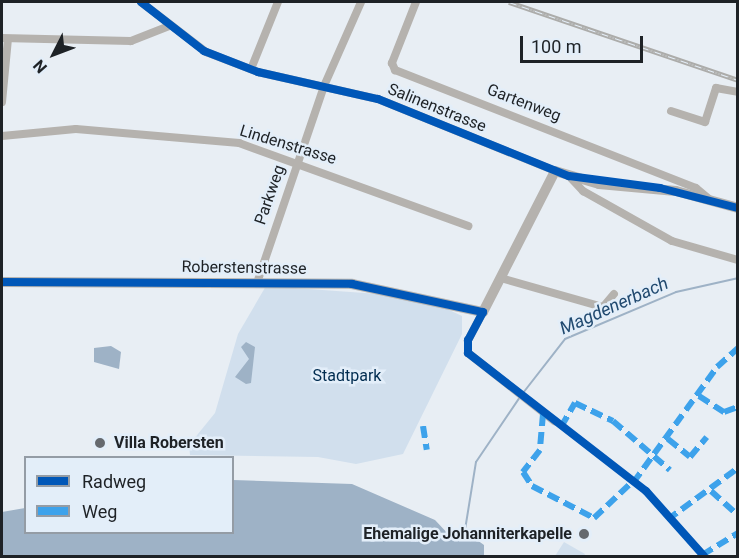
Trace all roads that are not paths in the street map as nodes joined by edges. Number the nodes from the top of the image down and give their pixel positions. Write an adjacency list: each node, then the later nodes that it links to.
1 (141, 2): 5 (street, Salinenstrasse)
2 (278, 2): 7 (street)
3 (361, 2): 8 (street, Parkweg)
4 (416, 2): 16 (street, Gartenweg)
5 (169, 26): 6 (street); 7 (street, Salinenstrasse)
6 (5, 38): 10 (street)
7 (251, 69): 8 (street, Salinenstrasse)
8 (324, 87): 13 (street, Parkweg); 14 (street, Salinenstrasse)
9 (738, 92): 11 (street)
10 (2, 102)
11 (671, 111)
12 (2, 136): 13 (street, Lindenstrasse)
13 (298, 161): 18 (street, Lindenstrasse); 21 (street, Parkweg)
14 (555, 171): 15 (street, Salinenstrasse); 20 (street)
15 (569, 176): 16 (street, Salinenstrasse); 19 (street)
16 (708, 198): 17 (street, Salinenstrasse)
17 (738, 208)
18 (468, 226)
19 (738, 260)
20 (504, 279): 23 (street); 24 (street)
21 (258, 280): 22 (street, Roberstenstrasse); 24 (street, Roberstenstrasse)
22 (2, 282)
23 (614, 294)
24 (483, 312): 25 (street)
25 (554, 421)

